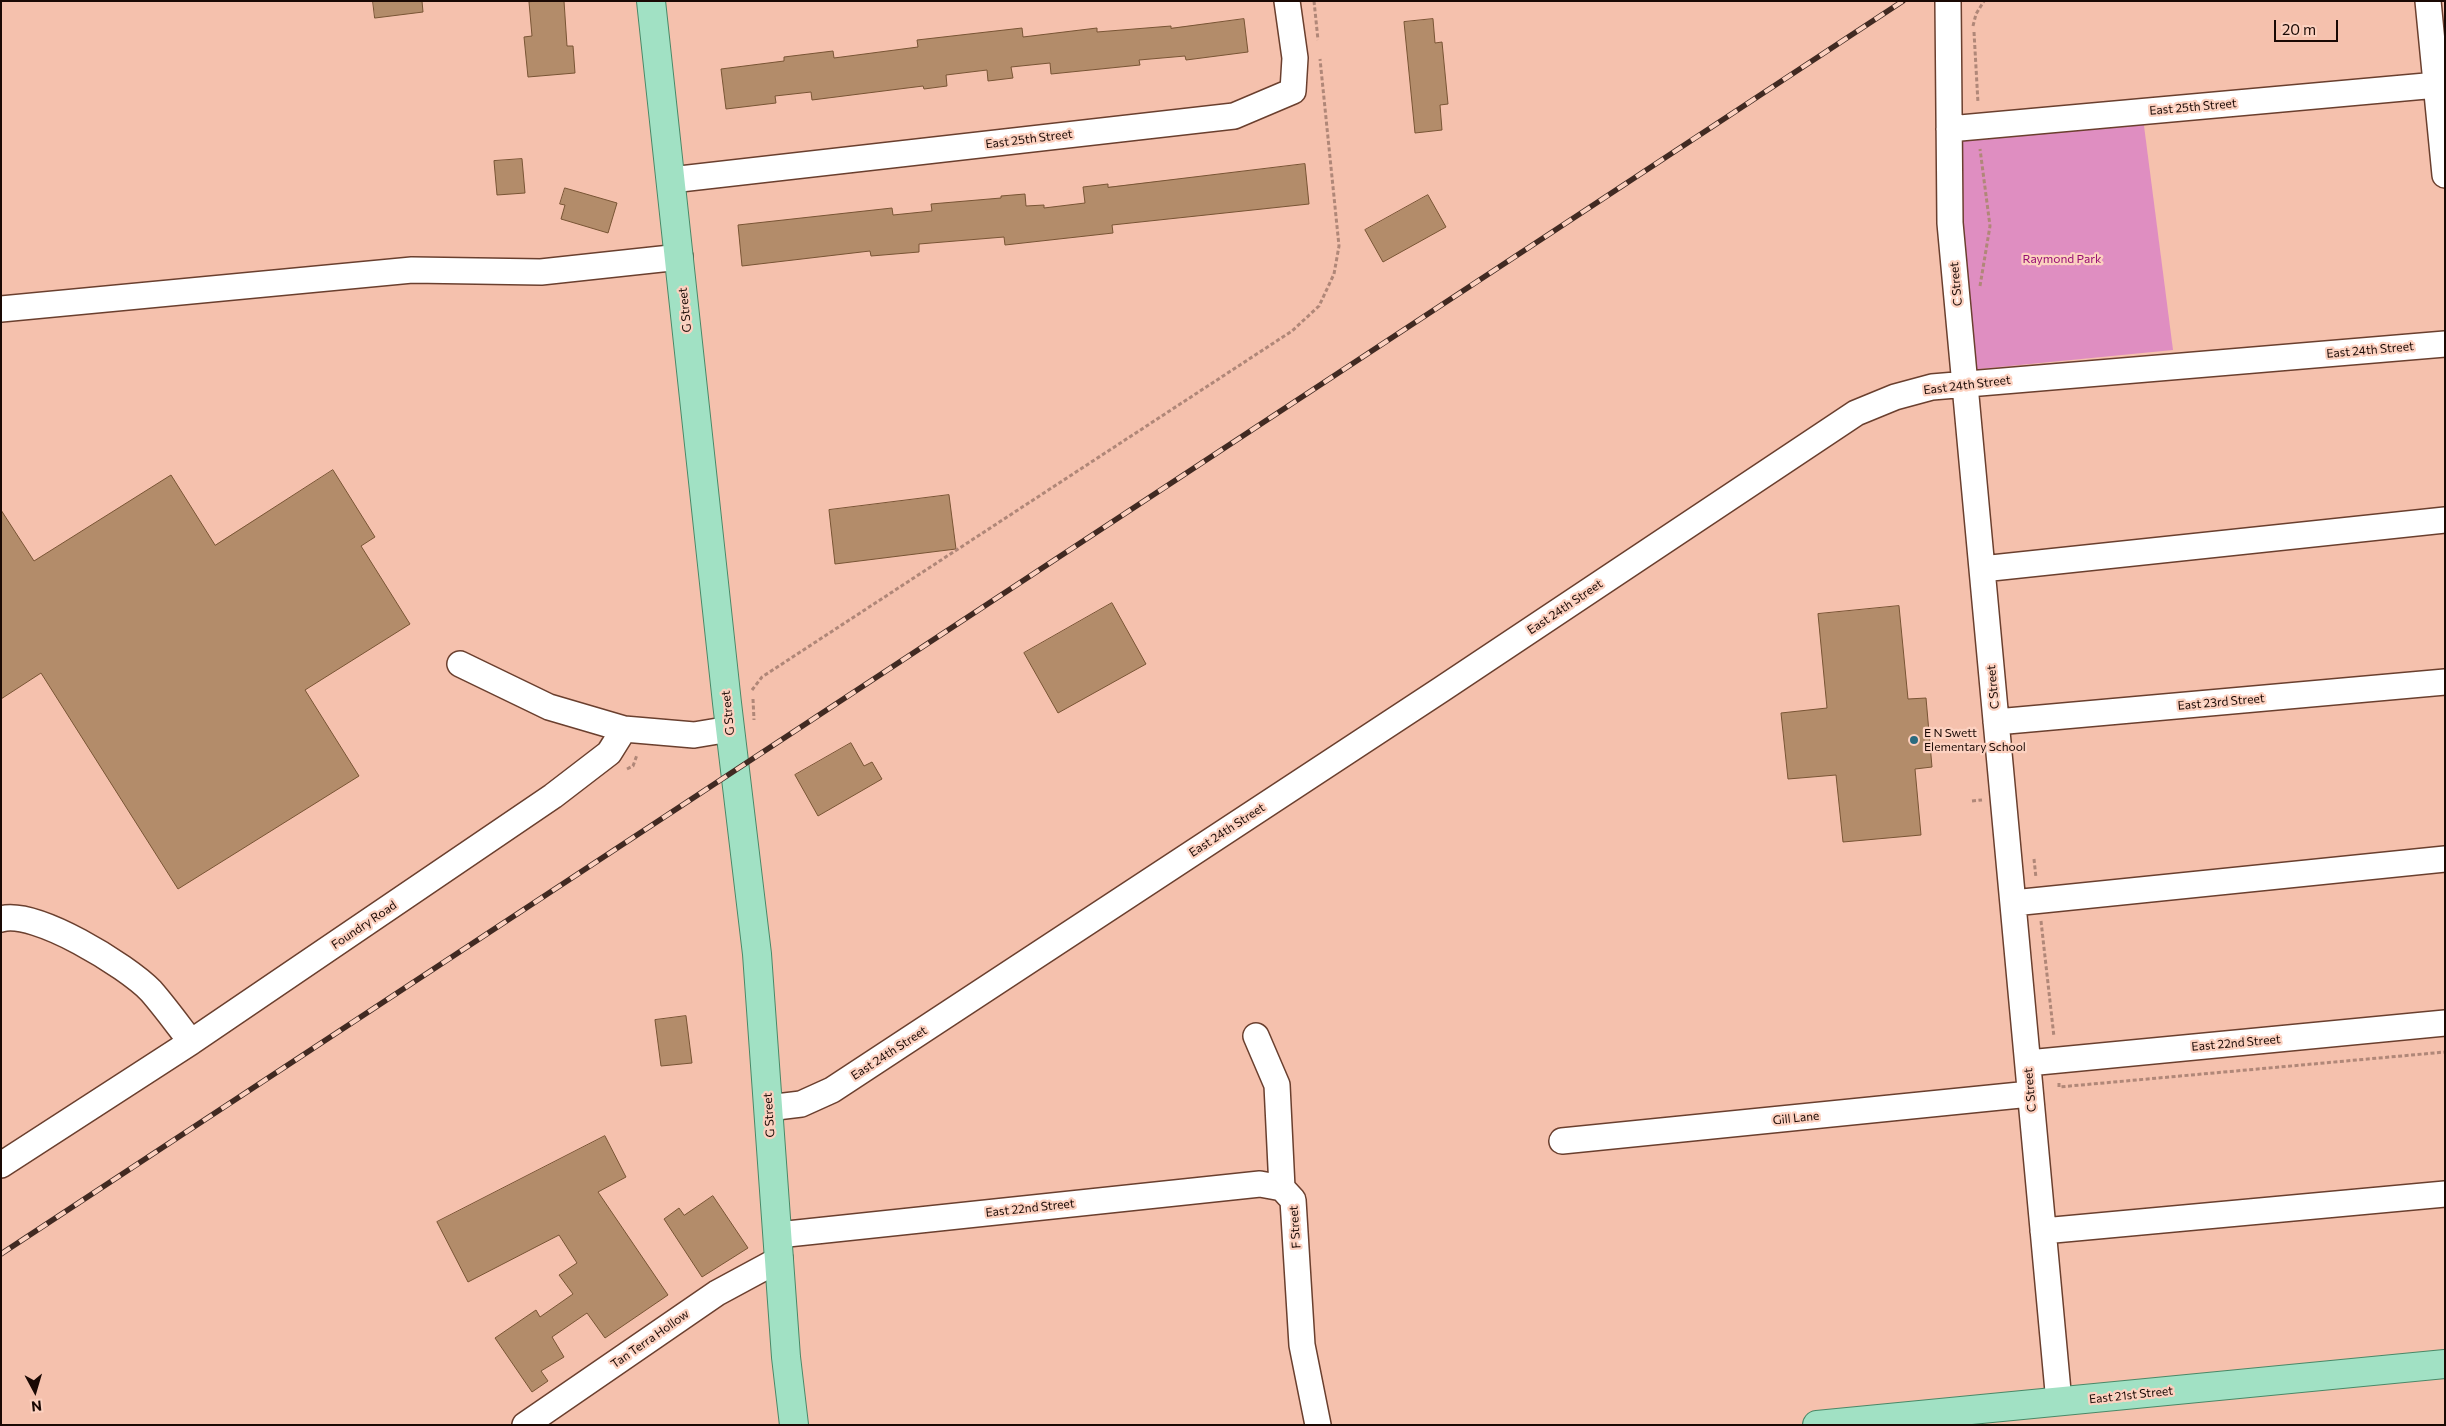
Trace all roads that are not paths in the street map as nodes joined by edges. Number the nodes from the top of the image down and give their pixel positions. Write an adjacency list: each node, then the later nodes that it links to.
1 (651, 1): 8 (main road, G Street)
2 (1287, 1): 8 (street, East 25th Street)
3 (1948, 1): 6 (street, C Street)
4 (2428, 1): 5 (street)
5 (2437, 85): 6 (street, East 25th Street); 7 (street)
6 (1949, 129): 12 (street, C Street)
7 (2445, 175)
8 (671, 180): 9 (main road, G Street)
9 (680, 257): 10 (street); 19 (main road, G Street)
10 (1, 309)
11 (2445, 344): 12 (street, East 24th Street)
12 (1965, 384): 14 (street, C Street); 28 (street, East 24th Street)
13 (2445, 520): 14 (street)
14 (1982, 569): 17 (street, C Street)
15 (460, 664): 18 (street)
16 (2445, 682): 17 (street, East 23rd Street)
17 (1996, 722): 21 (street, C Street)
18 (624, 729): 19 (street); 25 (street, Foundry Road)
19 (731, 737): 28 (main road, G Street)
20 (2445, 859): 21 (street)
21 (2013, 903): 26 (street, C Street)
22 (1, 919): 25 (street)
23 (2445, 1023): 26 (street, East 22nd Street)
24 (1256, 1036): 31 (street, F Street)
25 (191, 1042): 30 (street, Foundry Road)
26 (2028, 1063): 27 (street, C Street)
27 (2030, 1094): 29 (street, Gill Lane); 33 (street, C Street)
28 (768, 1108): 34 (main road, G Street)
29 (1562, 1141)
30 (1, 1165)
31 (1282, 1188): 34 (street, East 22nd Street); 39 (street, F Street)
32 (2445, 1194): 33 (street)
33 (2043, 1231): 36 (street, C Street)
34 (779, 1247): 37 (street, Tan Terra Hollow); 38 (main road, G Street)
35 (2445, 1364): 36 (main road, East 21st Street)
36 (2059, 1402): 40 (main road, East 21st Street)
37 (525, 1425)
38 (794, 1425)
39 (1318, 1425)
40 (1817, 1425)

